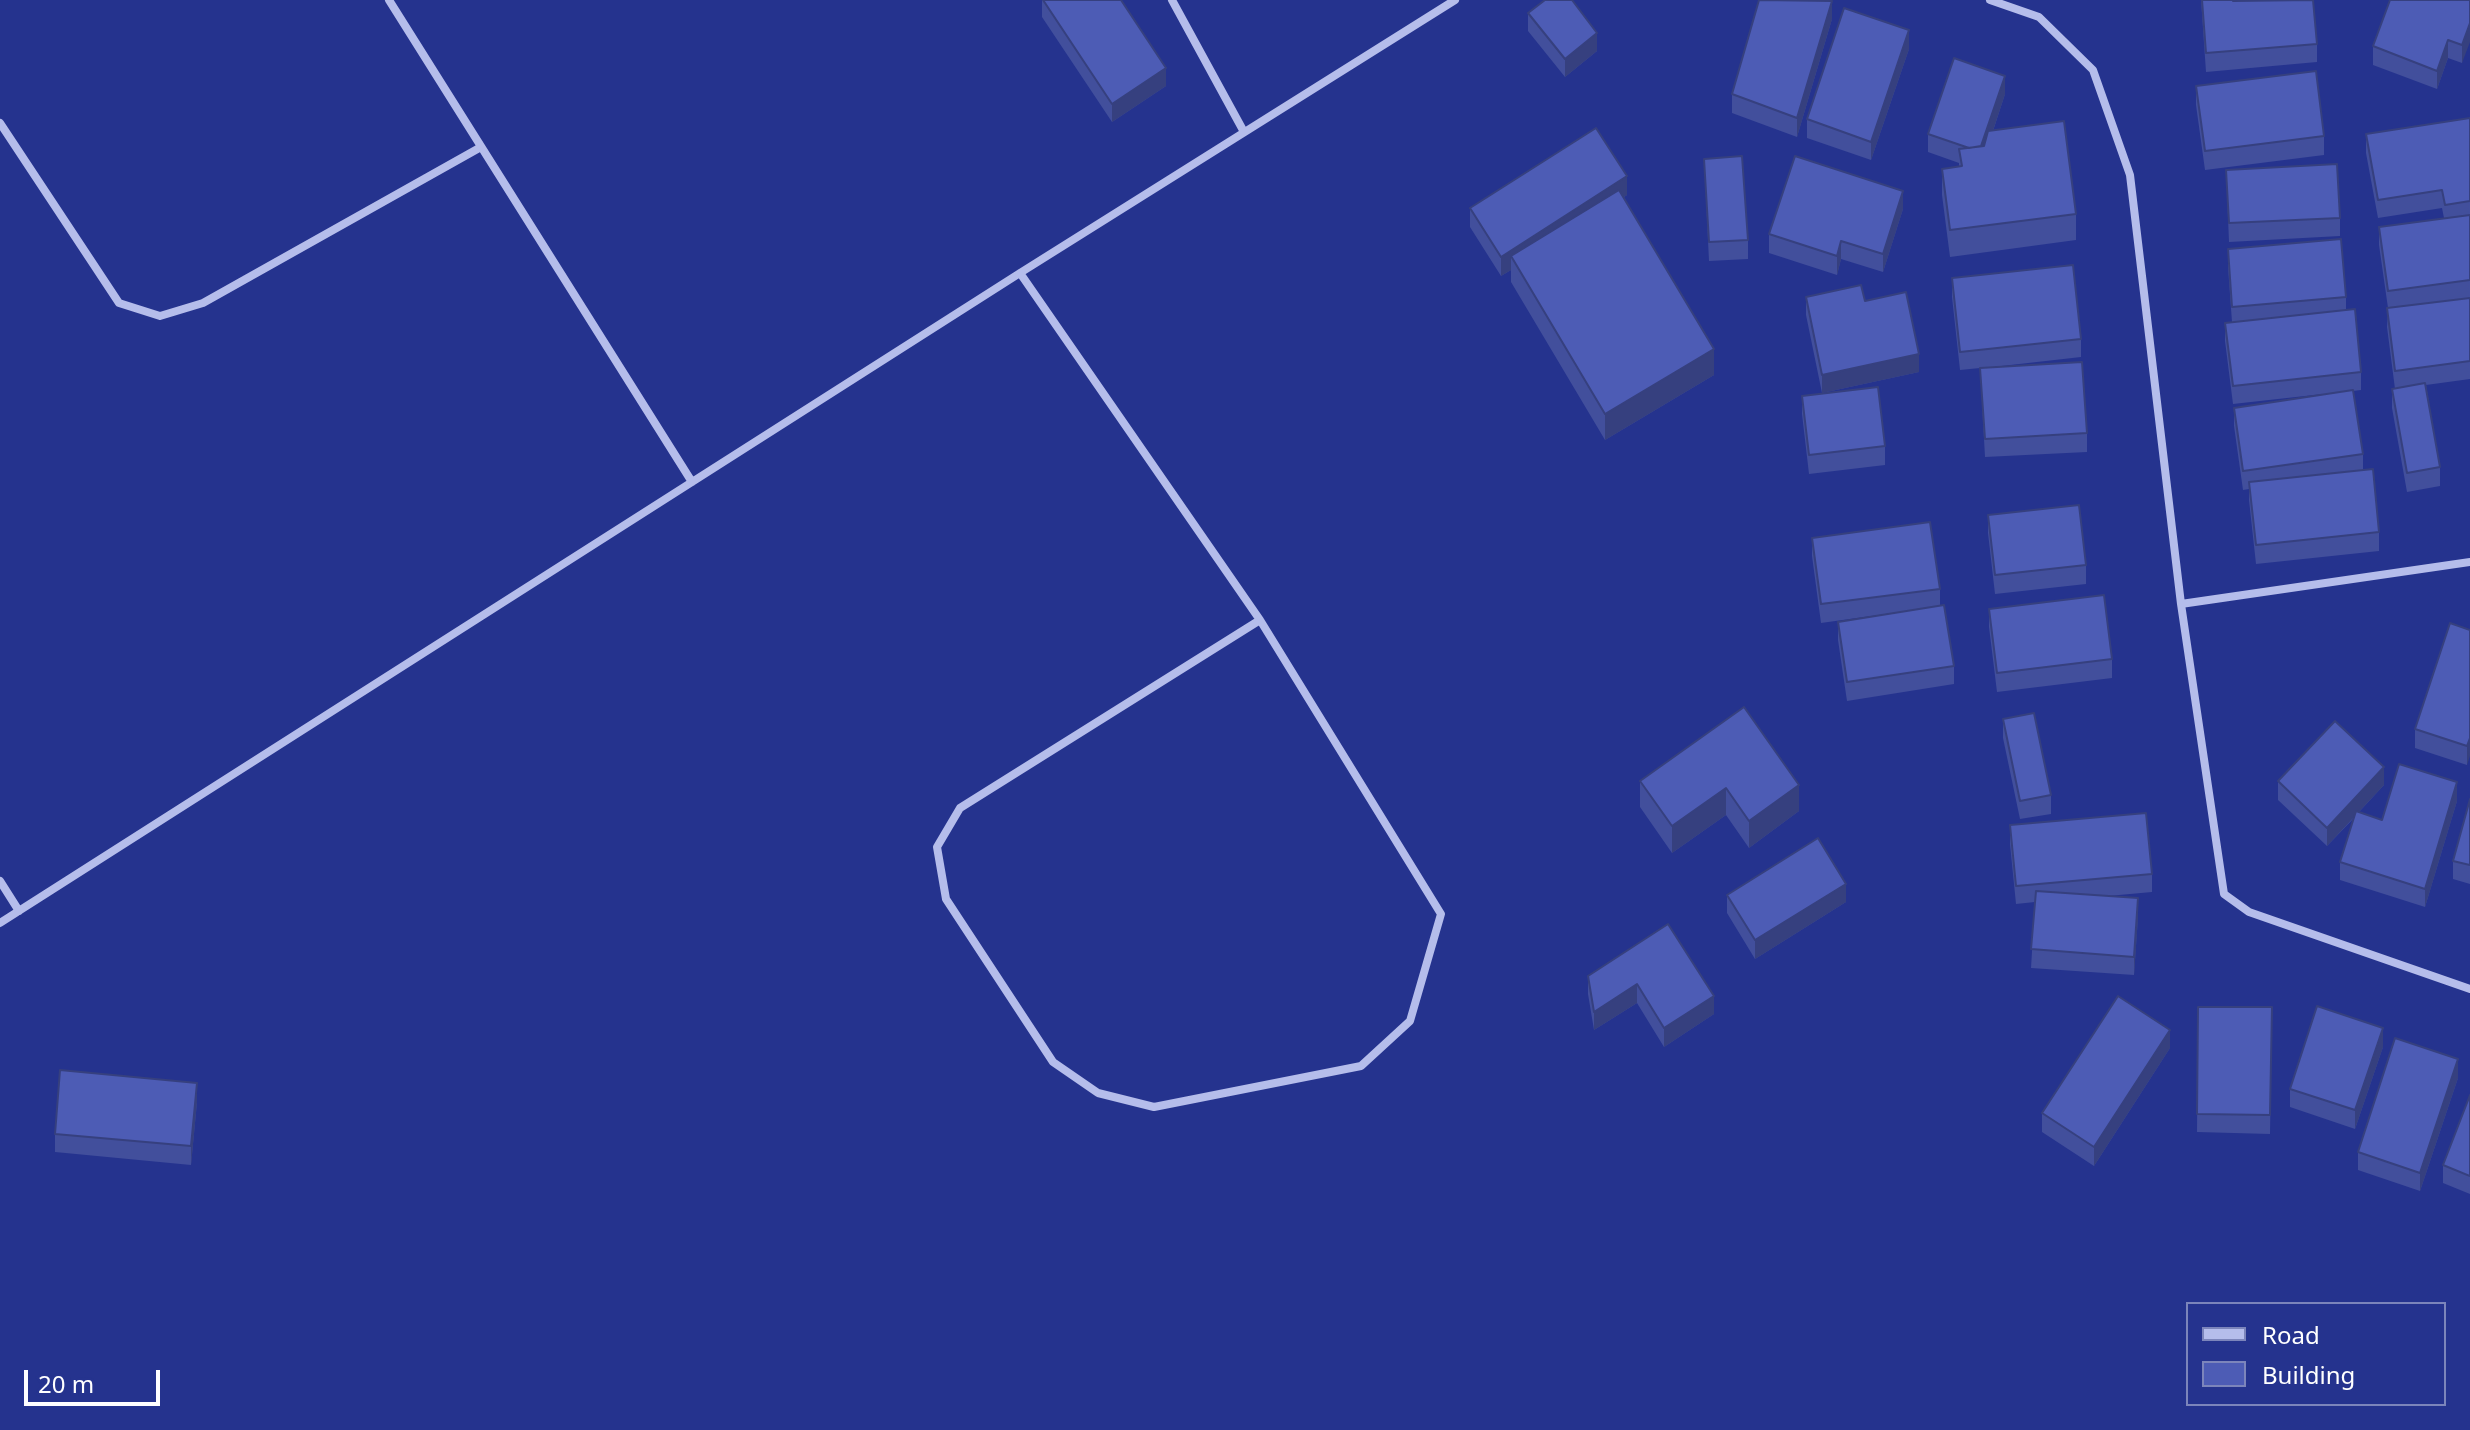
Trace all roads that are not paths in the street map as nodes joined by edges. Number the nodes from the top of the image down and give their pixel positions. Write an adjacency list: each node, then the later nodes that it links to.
1 (389, 0): 7 (street)
2 (1172, 0): 6 (street)
3 (1455, 0): 6 (street)
4 (1990, 0): 11 (street)
5 (0, 123): 7 (street)
6 (1244, 132): 8 (street)
7 (481, 147): 9 (street)
8 (1020, 273): 9 (street); 12 (street)
9 (692, 482): 14 (street)
10 (2470, 562): 11 (street)
11 (2181, 604): 16 (street)
12 (1260, 620): 12 (street)
13 (0, 881): 14 (street)
14 (19, 911): 15 (street)
15 (0, 923)
16 (2470, 989)

